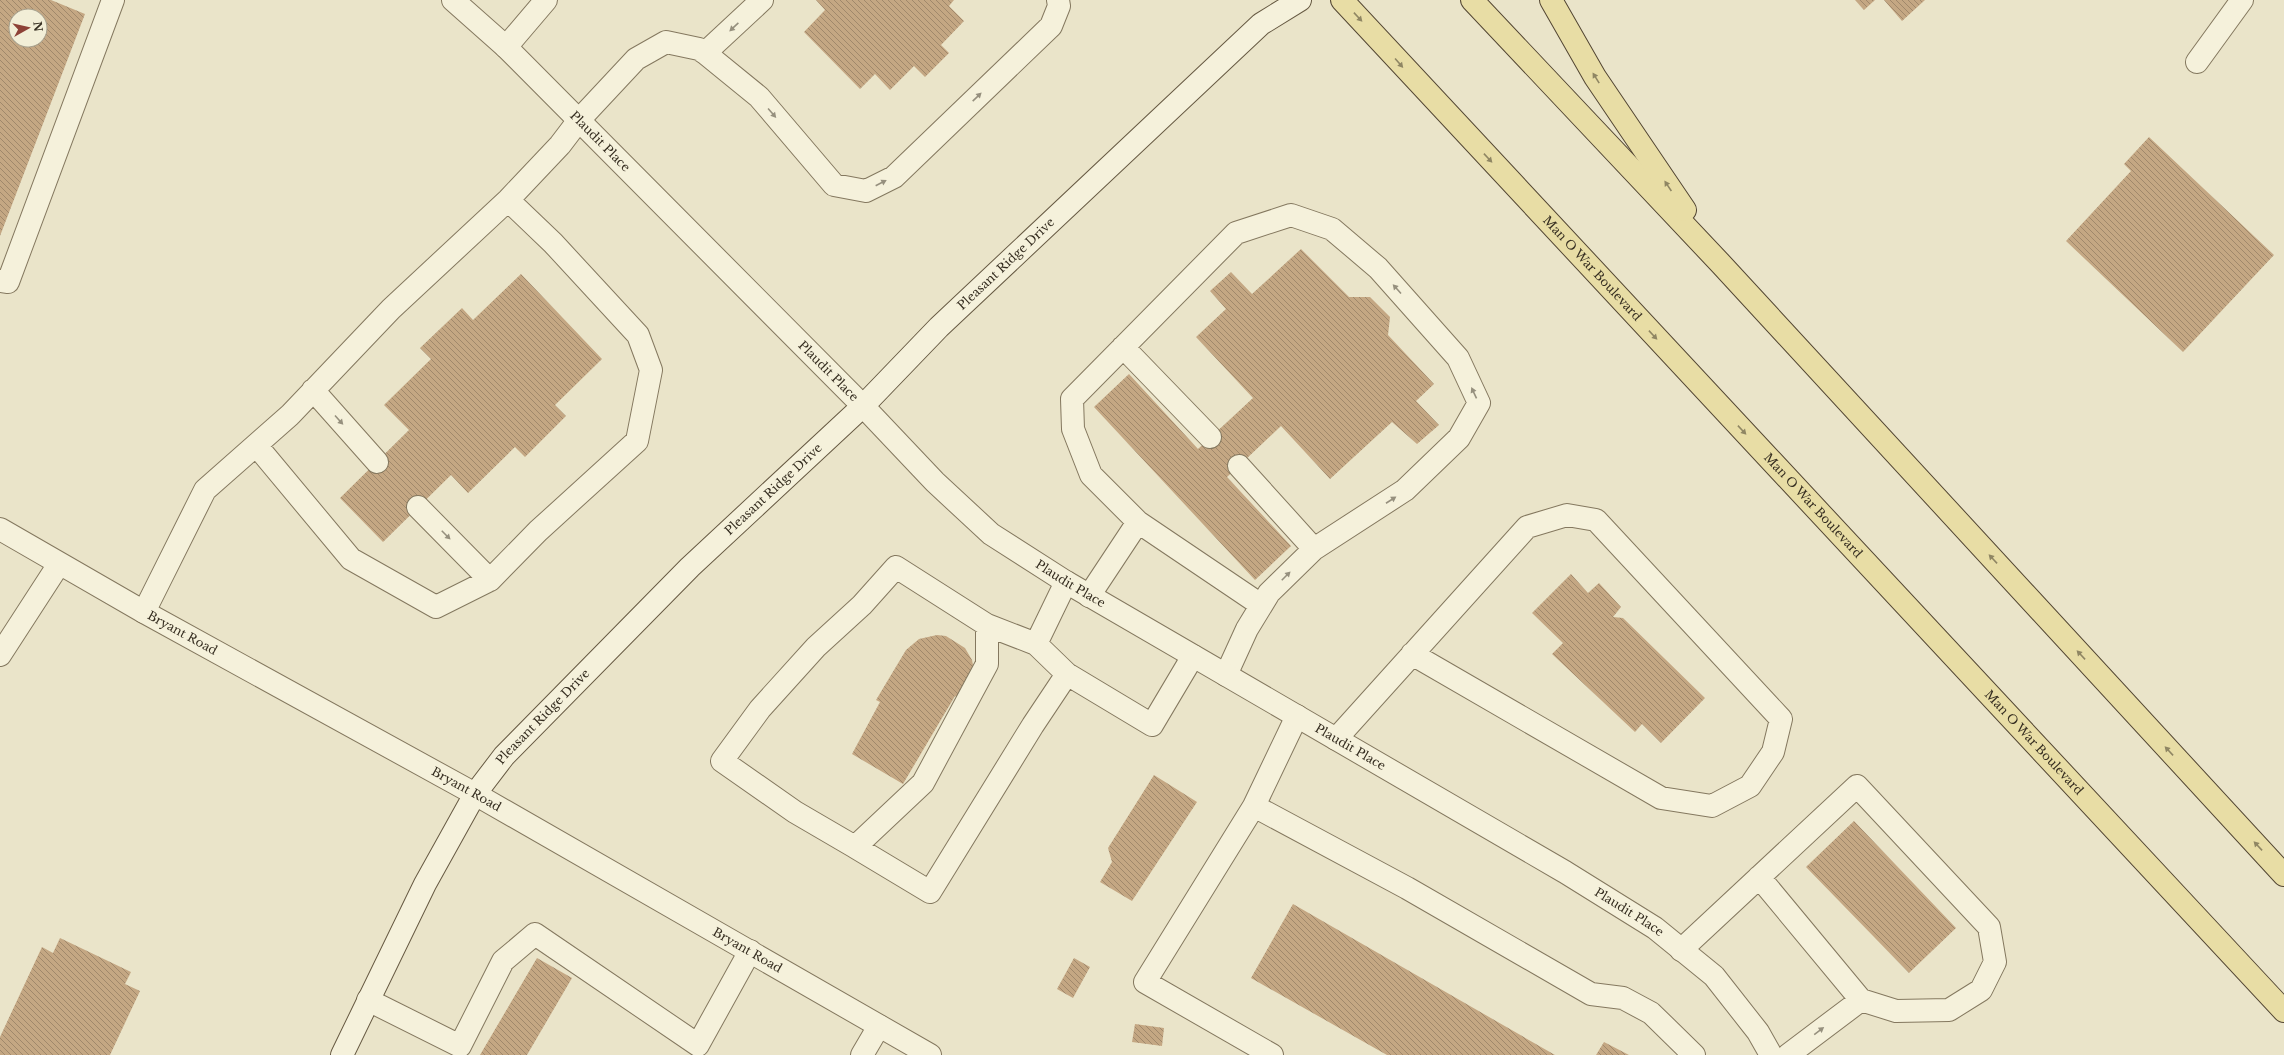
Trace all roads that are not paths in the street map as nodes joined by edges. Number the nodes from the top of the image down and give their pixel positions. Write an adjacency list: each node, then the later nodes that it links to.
1 (112, 0): 17 (street)
2 (453, 0): 11 (street, Plaudit Place)
3 (546, 0): 11 (street)
4 (762, 0): 12 (street, one-way to 12)
5 (1058, 0): 12 (street, one-way to 5)
6 (1300, 0): 20 (street, Pleasant Ridge Drive)
7 (1342, 0): 53 (main road, Man O War Boulevard, one-way to 53)
8 (1472, 0): 16 (main road)
9 (1551, 0): 16 (main road, one-way to 9)
10 (2242, 0): 13 (street)
11 (506, 47): 14 (street, Plaudit Place)
12 (705, 53): 14 (street)
13 (2197, 62)
14 (579, 120): 15 (street); 20 (street, Plaudit Place)
15 (508, 200): 19 (street); 30 (street)
16 (1721, 264): 47 (main road, one-way to 16)
17 (0, 281)
18 (1123, 347): 21 (street); 26 (street); 28 (street, one-way to 18)
19 (313, 390): 22 (street); 23 (street, one-way to 23)
20 (863, 406): 31 (street, Plaudit Place); 44 (street, Pleasant Ridge Drive)
21 (1210, 437)
22 (256, 445): 30 (street); 34 (street)
23 (377, 462)
24 (1239, 466): 28 (street)
25 (418, 507): 30 (street, one-way to 30)
26 (1138, 522): 32 (street); 33 (street)
27 (0, 529): 29 (street, Bryant Road)
28 (1314, 549): 33 (street, one-way to 28)
29 (59, 564): 34 (street, Bryant Road); 38 (street)
30 (490, 580)
31 (1066, 582): 32 (street, Plaudit Place); 36 (street)
32 (1089, 596): 39 (street, Plaudit Place)
33 (1261, 605): 41 (street)
34 (144, 612): 44 (street, Bryant Road)
35 (987, 625): 36 (street); 46 (street); 46 (street)
36 (1036, 644): 40 (street)
37 (1412, 654): 37 (street); 43 (street)
38 (0, 655)
39 (1193, 656): 40 (street); 41 (street, Plaudit Place)
40 (1067, 674): 46 (street)
41 (1226, 675): 42 (street, Plaudit Place)
42 (1297, 716): 43 (street, Plaudit Place); 45 (street)
43 (1336, 739): 49 (street, Plaudit Place)
44 (475, 794): 50 (street, Bryant Road); 51 (street, Pleasant Ridge Drive)
45 (1254, 806): 58 (street); 59 (street)
46 (855, 847)
47 (2284, 875)
48 (1759, 877): 49 (street); 52 (street); 52 (street)
49 (1681, 950): 60 (street, Plaudit Place)
50 (750, 951): 51 (street); 54 (street, Bryant Road)
51 (368, 1000): 55 (street, Pleasant Ridge Drive)
52 (1861, 1000): 61 (street, one-way to 52)
53 (2284, 1011)
54 (879, 1026): 56 (street); 57 (street, Bryant Road)
55 (342, 1055)
56 (862, 1055)
57 (930, 1055)
58 (1272, 1055)
59 (1694, 1055)
60 (1771, 1055)
61 (1788, 1055)

